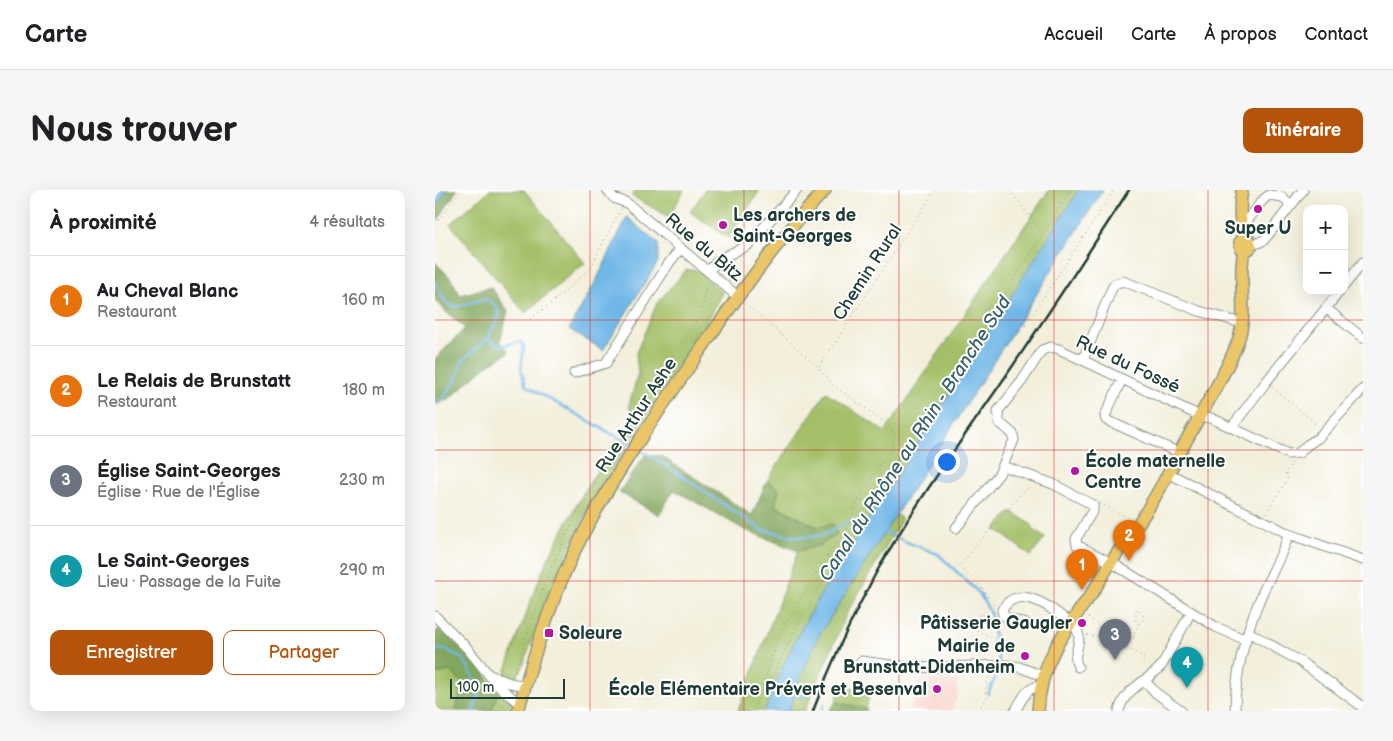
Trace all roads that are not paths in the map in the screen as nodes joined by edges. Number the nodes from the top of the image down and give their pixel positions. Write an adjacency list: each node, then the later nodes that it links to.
1 (797, 190): 11 (street)
2 (825, 190): 14 (main road, Rue Arthur Ashe)
3 (1242, 190): 7 (main road)
4 (1303, 190): 6 (street)
5 (610, 191): 9 (street, Rue du Bitz)
6 (1291, 205): 7 (street); 8 (street)
7 (1242, 224): 8 (main road)
8 (1246, 244): 16 (main road)
9 (681, 248): 11 (street, Rue du Bitz); 19 (street)
10 (1363, 262): 12 (street)
11 (711, 273): 14 (street, Rue du Bitz)
12 (1348, 281)
13 (1337, 295): 15 (street)
14 (737, 296): 41 (main road, Rue Arthur Ashe)
15 (1327, 309): 17 (street); 23 (street)
16 (1243, 323): 18 (street); 22 (main road)
17 (1363, 338)
18 (1083, 360): 20 (street, Rue du Fossé); 25 (street, Rue du Fossé)
19 (574, 373)
20 (1122, 379): 22 (street, Rue du Fossé); 24 (street)
21 (1363, 389): 23 (street, Rue du Fossé)
22 (1200, 416): 23 (street, Rue du Fossé); 24 (main road)
23 (1232, 427)
24 (1180, 453): 26 (main road)
25 (1003, 466): 27 (street); 30 (street)
26 (1168, 473): 28 (street); 30 (main road)
27 (956, 528)
28 (1289, 534): 29 (street); 35 (street)
29 (1363, 560)
30 (1111, 562): 31 (street); 33 (main road)
31 (1191, 612): 35 (street); 39 (street)
32 (435, 616): 38 (street)
33 (1070, 623): 34 (street); 37 (street); 40 (main road)
34 (1027, 624)
35 (1247, 636): 42 (street); 48 (street)
36 (861, 661): 40 (street)
37 (1078, 667)
38 (491, 675): 41 (street); 43 (street)
39 (1144, 680): 46 (street); 47 (street)
40 (1042, 681): 44 (street); 45 (main road)
41 (525, 686): 43 (main road, Rue Arthur Ashe)
42 (1363, 705)
43 (519, 708)
44 (1015, 711)
45 (1038, 711)
46 (1119, 711)
47 (1181, 711)
48 (1235, 711)

